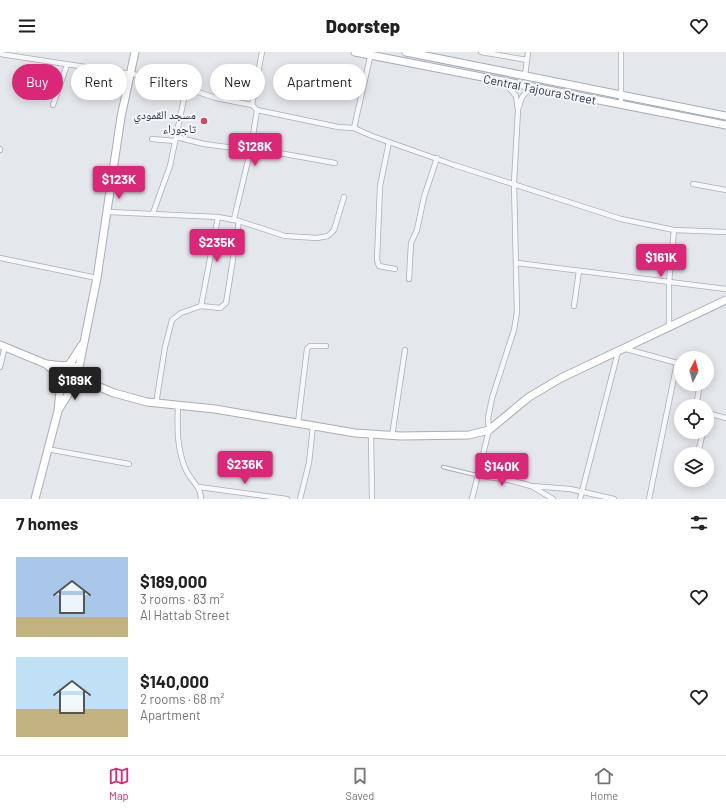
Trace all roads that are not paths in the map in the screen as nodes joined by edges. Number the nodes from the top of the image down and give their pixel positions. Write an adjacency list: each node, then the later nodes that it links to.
1 (135, 52): 12 (main road)
2 (262, 52): 21 (street)
3 (354, 52): 9 (main road, Central Tajoura Street)
4 (406, 52): 14 (main road)
5 (481, 52): 10 (street)
6 (528, 52): 10 (street)
7 (622, 52): 18 (street)
8 (0, 54): 11 (street)
9 (371, 54): 15 (main road, Central Tajoura Street); 27 (street)
10 (527, 60): 14 (street)
11 (67, 64): 12 (street); 20 (street)
12 (130, 73): 13 (street); 38 (main road)
13 (135, 74)
14 (525, 76): 18 (main road)
15 (504, 82): 16 (main road, Central Tajoura Street); 24 (street)
16 (531, 87): 22 (main road, Central Tajoura Street); 24 (street)
17 (202, 94): 21 (street)
18 (621, 96): 22 (street); 25 (main road)
19 (184, 100): 29 (street)
20 (52, 105)
21 (252, 105): 23 (street)
22 (621, 105): 26 (main road, Central Tajoura Street)
23 (257, 110): 27 (street); 31 (street)
24 (518, 110): 34 (street)
25 (726, 116)
26 (726, 125)
27 (354, 128): 30 (street)
28 (152, 139): 29 (street)
29 (176, 139): 31 (street); 39 (street)
30 (389, 142): 32 (street); 46 (street)
31 (251, 149): 33 (street); 41 (street)
32 (437, 158): 34 (street); 49 (street)
33 (336, 163)
34 (514, 184): 42 (street); 45 (street)
35 (693, 184): 36 (street)
36 (726, 190)
37 (344, 197): 41 (street)
38 (108, 212): 39 (street); 48 (main road)
39 (153, 213): 40 (street)
40 (218, 217): 41 (street); 53 (street)
41 (236, 220): 53 (street)
42 (674, 230): 43 (street); 50 (street)
43 (726, 232)
44 (0, 258): 48 (street)
45 (517, 263): 47 (street); 76 (street)
46 (395, 269)
47 (580, 271): 50 (street); 54 (street)
48 (97, 278): 56 (main road)
49 (409, 279)
50 (669, 282): 51 (street); 55 (street)
51 (726, 289)
52 (726, 300): 55 (main road)
53 (202, 306): 69 (street)
54 (574, 306)
55 (669, 327): 59 (main road)
56 (83, 343): 64 (main road); 67 (main road)
57 (3, 346): 63 (main road); 65 (street)
58 (326, 346): 74 (street)
59 (626, 349): 61 (main road); 62 (street)
60 (405, 350): 78 (street)
61 (618, 352): 76 (main road); 85 (street)
62 (674, 362)
63 (46, 364): 64 (main road); 66 (main road)
64 (67, 366): 66 (main road); 67 (main road)
65 (0, 367)
66 (60, 378): 67 (main road); 71 (main road)
67 (77, 378): 69 (main road); 71 (main road)
68 (674, 386): 95 (street)
69 (156, 404): 70 (main road)
70 (178, 406): 74 (main road); 84 (street)
71 (58, 411): 79 (main road)
72 (714, 415): 73 (street)
73 (726, 418)
74 (298, 423): 75 (main road)
75 (313, 426): 77 (main road); 89 (street)
76 (489, 430): 78 (main road); 82 (street)
77 (371, 435): 78 (main road); 90 (street)
78 (392, 436)
79 (47, 449): 80 (street); 86 (main road)
80 (129, 464)
81 (443, 467): 82 (lane)
82 (476, 475): 83 (street); 91 (street)
83 (531, 486): 85 (street); 92 (street)
84 (199, 487): 87 (street); 88 (street)
85 (583, 492): 93 (street); 94 (street)
86 (35, 499)
87 (202, 499)
88 (287, 499)
89 (300, 499)
90 (372, 499)
91 (472, 499)
92 (552, 499)
93 (580, 499)
94 (614, 499)
95 (649, 499)

